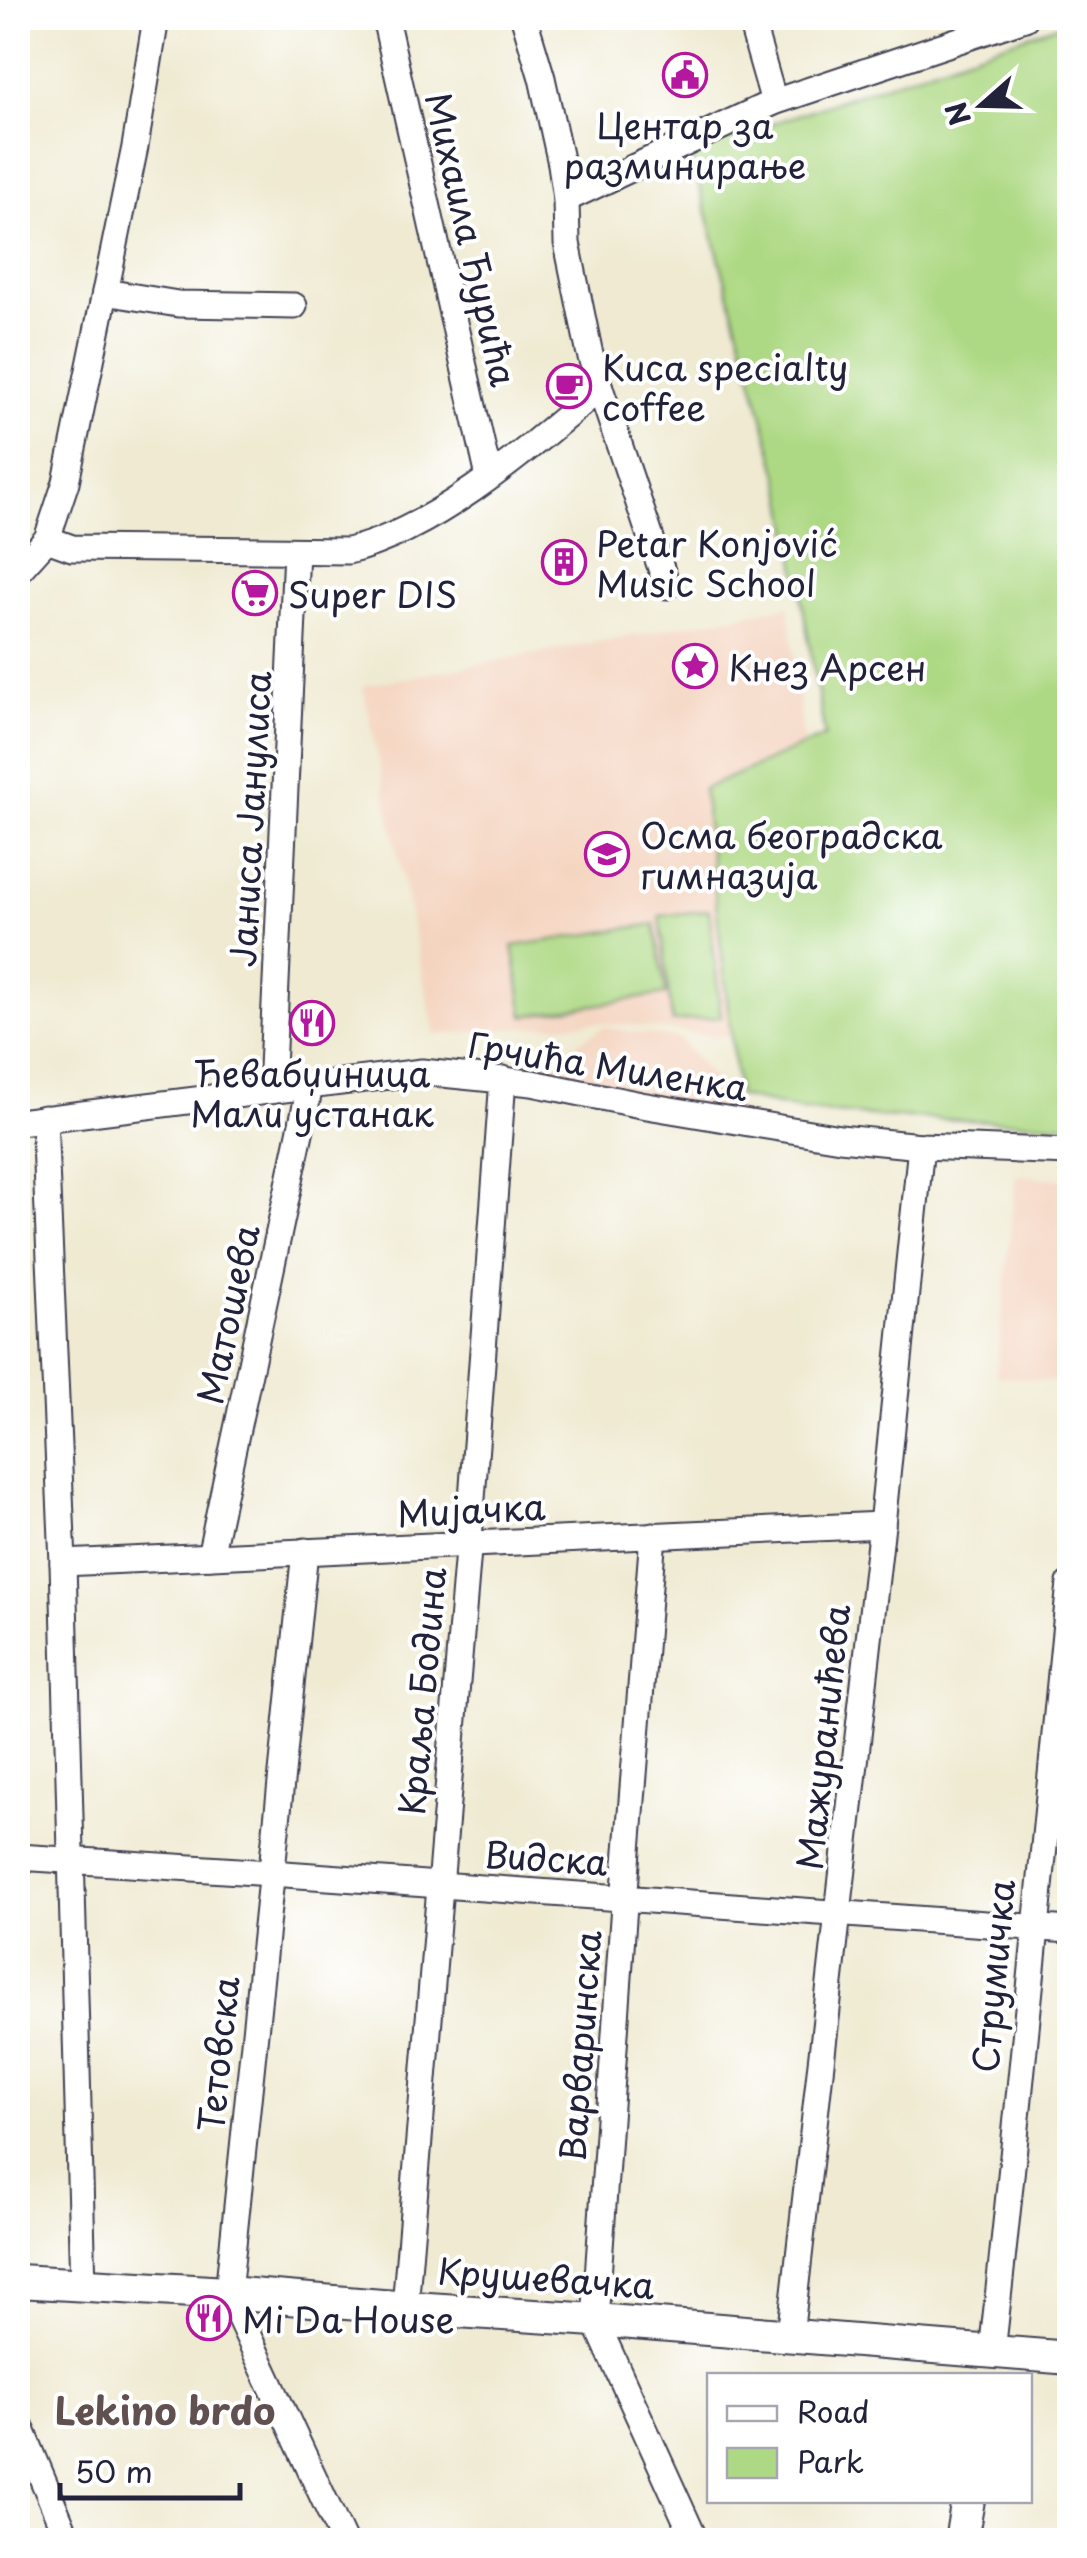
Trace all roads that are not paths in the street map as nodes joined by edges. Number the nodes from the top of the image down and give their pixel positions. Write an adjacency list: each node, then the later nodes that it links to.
1 (156, 18): 8 (street)
2 (385, 18): 11 (street, Михаила Ђурића)
3 (524, 18): 7 (street)
4 (750, 18): 6 (street)
5 (1025, 18): 6 (street)
6 (774, 102): 7 (street)
7 (566, 199): 10 (street)
8 (106, 292): 9 (street); 12 (street)
9 (294, 306)
10 (600, 388): 11 (street); 15 (street)
11 (489, 477): 13 (street)
12 (47, 539): 13 (street); 14 (street)
13 (296, 551): 18 (street, Јаниса Јанулиса)
14 (18, 572)
15 (667, 586)
16 (504, 1079): 17 (street, Грчића Миленка); 21 (street, Грчића Миленка); 25 (street, Краља Бодина)
17 (310, 1086): 18 (street, Грчића Миленка); 27 (street, Матошева)
18 (272, 1090): 19 (street, Грчића Миленка)
19 (44, 1118): 20 (street, Грчића Миленка); 28 (street)
20 (18, 1122)
21 (921, 1146): 22 (street, Грчића Миленка); 23 (street, Мажуранићева)
22 (1070, 1152)
23 (882, 1525): 24 (street, Мијачка); 35 (street, Мажуранићева)
24 (652, 1535): 25 (street, Мијачка); 34 (street, Варваринска)
25 (468, 1544): 26 (street, Мијачка); 33 (street, Краља Бодина)
26 (304, 1552): 27 (street, Мијачка); 32 (street, Тетовска)
27 (210, 1556): 28 (street, Мијачка)
28 (63, 1564): 31 (street)
29 (1070, 1583): 36 (street, Струмичка)
30 (18, 1857): 31 (street, Видска)
31 (72, 1861): 32 (street, Видска); 39 (street)
32 (271, 1872): 33 (street, Видска); 40 (street, Тетовска)
33 (440, 1884): 34 (street, Видска); 41 (street, Краља Бодина)
34 (624, 1898): 35 (street, Видска); 42 (street, Варваринска)
35 (838, 1914): 36 (street, Видска); 43 (street, Мажуранићева)
36 (1035, 1928): 37 (street, Видска); 45 (street, Струмичка)
37 (1070, 1930)
38 (18, 2281): 39 (main road, Крушевачка)
39 (83, 2286): 40 (main road, Крушевачка)
40 (228, 2293): 41 (main road, Крушевачка); 49 (street)
41 (405, 2308): 42 (main road, Крушевачка)
42 (595, 2320): 43 (main road, Крушевачка); 50 (street, Варваринска)
43 (790, 2336): 45 (main road, Крушевачка)
44 (1070, 2358): 45 (main road, Крушевачка)
45 (991, 2364)
46 (18, 2420): 48 (street)
47 (967, 2503): 51 (main road)
48 (68, 2540)
49 (344, 2540)
50 (695, 2540)
51 (961, 2540)

